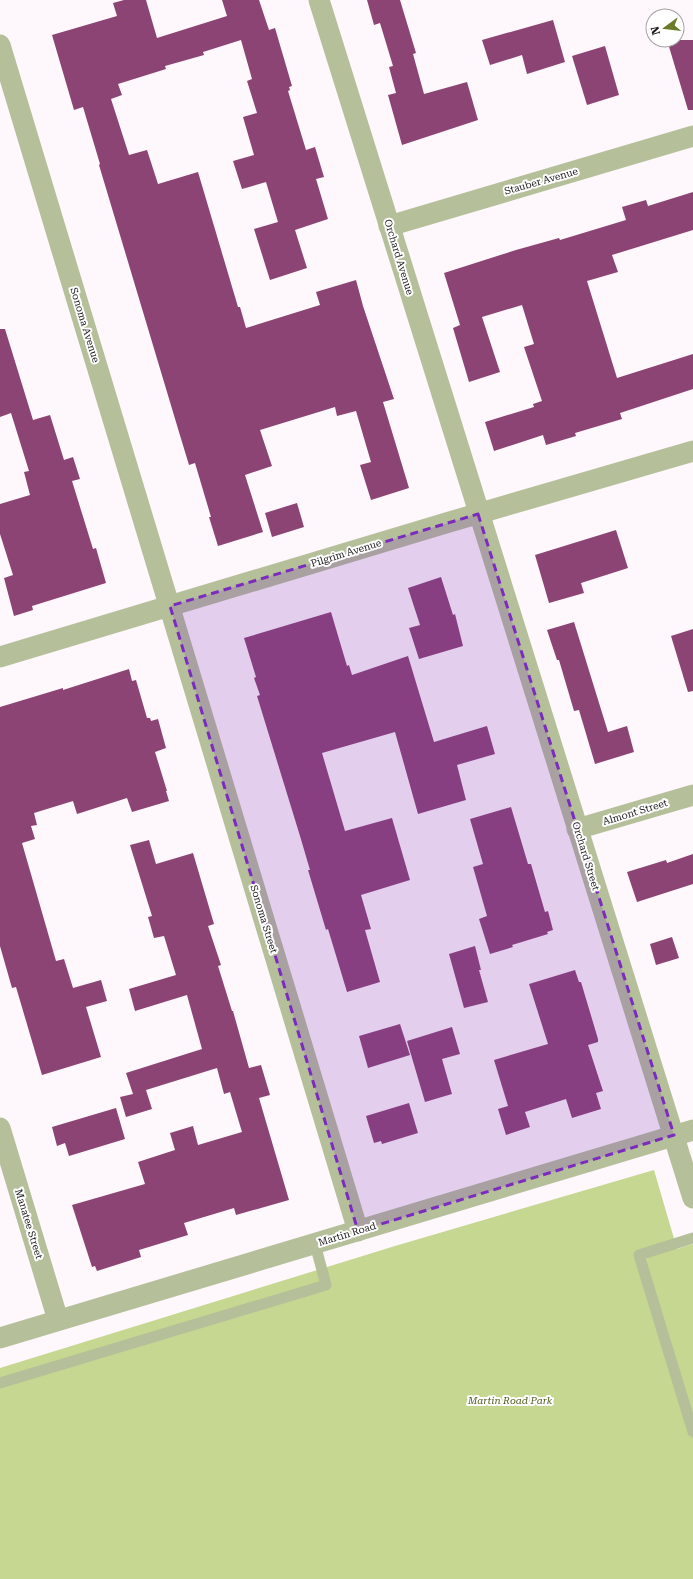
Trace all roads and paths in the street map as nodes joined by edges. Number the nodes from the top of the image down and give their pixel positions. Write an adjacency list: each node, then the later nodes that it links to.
1 (319, 0): 4 (street, Orchard Avenue)
2 (0, 45): 7 (street, Sonoma Avenue)
3 (693, 136): 4 (street, Stauber Avenue)
4 (389, 226): 6 (street, Orchard Avenue)
5 (693, 451): 6 (street, Pilgrim Avenue)
6 (478, 514): 7 (street, Pilgrim Avenue); 10 (street, Orchard Street)
7 (170, 606): 8 (street, Pilgrim Avenue); 14 (street, Sonoma Street)
8 (0, 657)
9 (693, 795): 10 (street, Almont Street)
10 (578, 830): 12 (street, Orchard Street)
11 (0, 1128): 17 (street, Manatee Street)
12 (683, 1133): 13 (street, Orchard Street); 14 (street, Martin Road)
13 (693, 1198)
14 (358, 1231): 16 (street, Martin Road)
15 (693, 1238): 20 (lane)
16 (315, 1244): 17 (street, Martin Road); 19 (lane)
17 (58, 1320): 18 (street, Martin Road)
18 (0, 1338)
19 (0, 1383)
20 (693, 1432)

